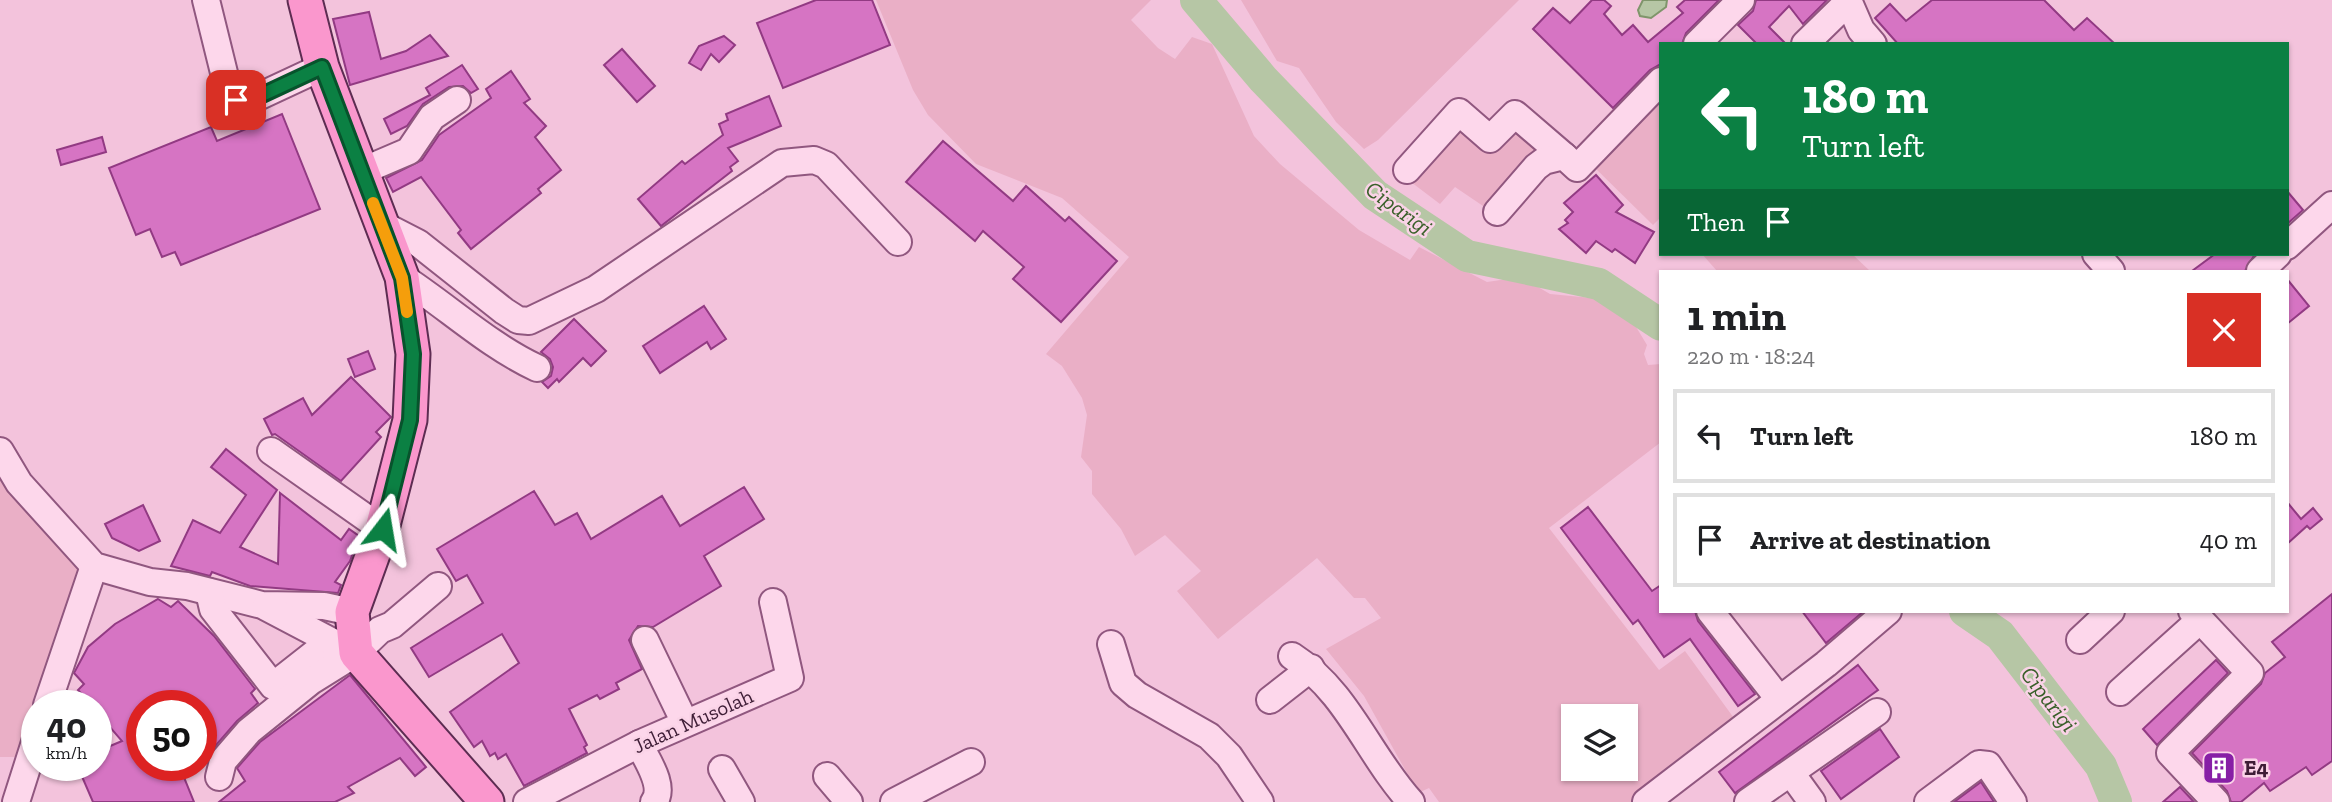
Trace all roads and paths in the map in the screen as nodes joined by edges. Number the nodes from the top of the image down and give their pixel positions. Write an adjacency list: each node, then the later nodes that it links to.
1 (206, 0): 8 (street)
2 (305, 0): 8 (main road)
3 (1741, 0): 5 (street)
4 (1848, 1): 6 (street); 7 (street)
5 (1700, 42)
6 (1807, 42)
7 (1871, 42)
8 (322, 67): 13 (main road)
9 (1659, 83): 11 (street)
10 (457, 100): 13 (street)
11 (1564, 156): 12 (street); 15 (street)
12 (1406, 170)
13 (360, 172): 16 (main road)
14 (2332, 205): 18 (street)
15 (1497, 212)
16 (383, 225): 17 (street); 23 (main road)
17 (898, 242)
18 (2289, 244)
19 (2098, 256): 21 (street)
20 (2276, 256): 22 (street)
21 (2110, 270)
22 (2261, 270)
23 (402, 278): 24 (street); 27 (main road)
24 (537, 368)
25 (0, 451): 28 (street)
26 (271, 451): 27 (street)
27 (383, 529): 33 (main road)
28 (94, 566): 30 (street); 42 (street)
29 (438, 586): 41 (street)
30 (209, 592): 32 (street); 41 (street)
31 (774, 602): 47 (street, Jalan Musolah)
32 (262, 605): 33 (street); 41 (street)
33 (352, 612): 41 (main road)
34 (1712, 613): 44 (street)
35 (1886, 613): 44 (street)
36 (2109, 613): 39 (street)
37 (2196, 615): 43 (street); 69 (street)
38 (645, 640): 47 (street)
39 (2080, 640)
40 (1111, 645): 62 (street)
41 (343, 647): 53 (street); 56 (main road)
42 (52, 690)
43 (2120, 692)
44 (1779, 699): 64 (street)
45 (1270, 700): 63 (street)
46 (1877, 712): 51 (street)
47 (685, 723): 48 (street, Jalan Musolah)
48 (639, 744): 57 (street, Jalan Musolah); 58 (street)
49 (971, 762): 61 (street)
50 (723, 769): 59 (street)
51 (1791, 774): 65 (street); 66 (street)
52 (827, 776): 60 (street)
53 (219, 777)
54 (23, 781): 55 (street)
55 (16, 802)
56 (487, 802)
57 (527, 802)
58 (654, 802)
59 (741, 802)
60 (849, 802)
61 (894, 802)
62 (1260, 802)
63 (1411, 802)
64 (1646, 802)
65 (1748, 802)
66 (1812, 802)
67 (1928, 802): 68 (street)
68 (2013, 802)
69 (2216, 802)

